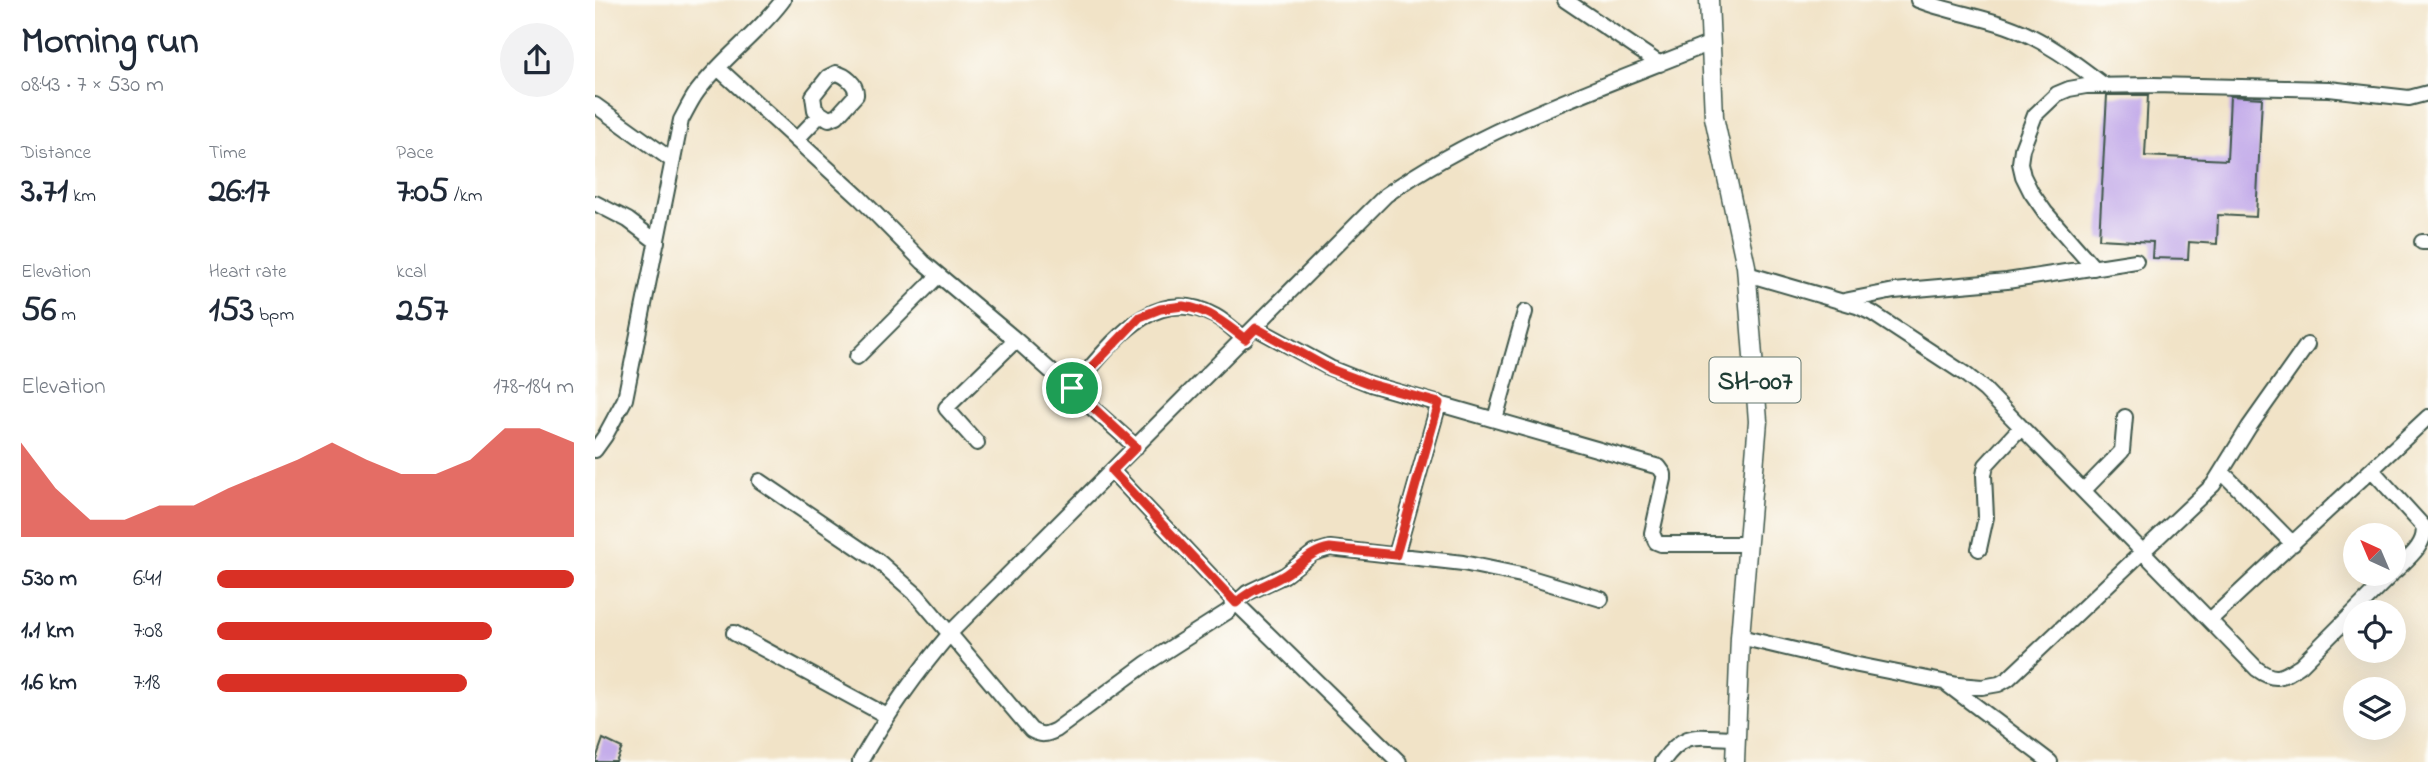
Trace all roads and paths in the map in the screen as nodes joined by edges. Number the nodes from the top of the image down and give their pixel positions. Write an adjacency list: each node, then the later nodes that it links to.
1 (783, 0): 7 (street)
2 (1565, 0): 6 (street)
3 (1709, 0): 5 (main road, SH-007)
4 (1919, 0): 8 (street)
5 (1711, 43): 6 (street); 18 (main road, SH-007)
6 (1660, 64): 22 (street)
7 (717, 68): 12 (street); 13 (street)
8 (2105, 86): 9 (street); 17 (street)
9 (2428, 93)
10 (595, 105): 13 (street)
11 (820, 115): 12 (street)
12 (796, 140): 19 (street)
13 (673, 161): 15 (street)
14 (595, 203): 15 (street)
15 (657, 242): 35 (street)
16 (2136, 261): 17 (street)
17 (2094, 268): 20 (street)
18 (1747, 274): 20 (street); 41 (main road, SH-007)
19 (938, 276): 24 (street); 26 (street)
20 (1843, 302): 32 (street)
21 (1525, 312): 31 (street)
22 (1256, 328): 23 (street); 28 (street)
23 (1245, 339): 27 (street); 34 (street)
24 (1016, 340): 27 (street); 33 (street)
25 (2307, 345): 38 (street)
26 (857, 357)
27 (1072, 388): 34 (street)
28 (1439, 403): 31 (street); 45 (street)
29 (2125, 417): 40 (street)
30 (2428, 418): 36 (street)
31 (1495, 419): 41 (street)
32 (2021, 427): 40 (street); 43 (street)
33 (977, 443)
34 (1136, 447): 37 (street)
35 (595, 450)
36 (2372, 470): 42 (street); 46 (street)
37 (1112, 471): 49 (street); 52 (street)
38 (2222, 472): 42 (street); 44 (street)
39 (760, 481): 52 (street)
40 (2084, 490): 44 (street)
41 (1748, 544): 53 (main road, SH-007)
42 (2293, 544): 50 (street)
43 (1979, 549)
44 (2144, 552): 50 (street); 54 (street)
45 (1396, 555): 48 (street); 49 (street)
46 (2406, 560)
47 (2380, 586): 50 (street)
48 (1601, 599)
49 (1236, 603): 52 (street); 58 (street)
50 (2210, 621)
51 (734, 633): 55 (street)
52 (950, 634): 55 (street)
53 (1740, 637): 54 (street); 56 (main road, SH-007)
54 (1944, 682): 61 (street)
55 (887, 716): 57 (street)
56 (1736, 738): 59 (street); 60 (main road, SH-007)
57 (860, 762)
58 (1399, 762)
59 (1662, 762)
60 (1735, 762)
61 (2050, 762)

